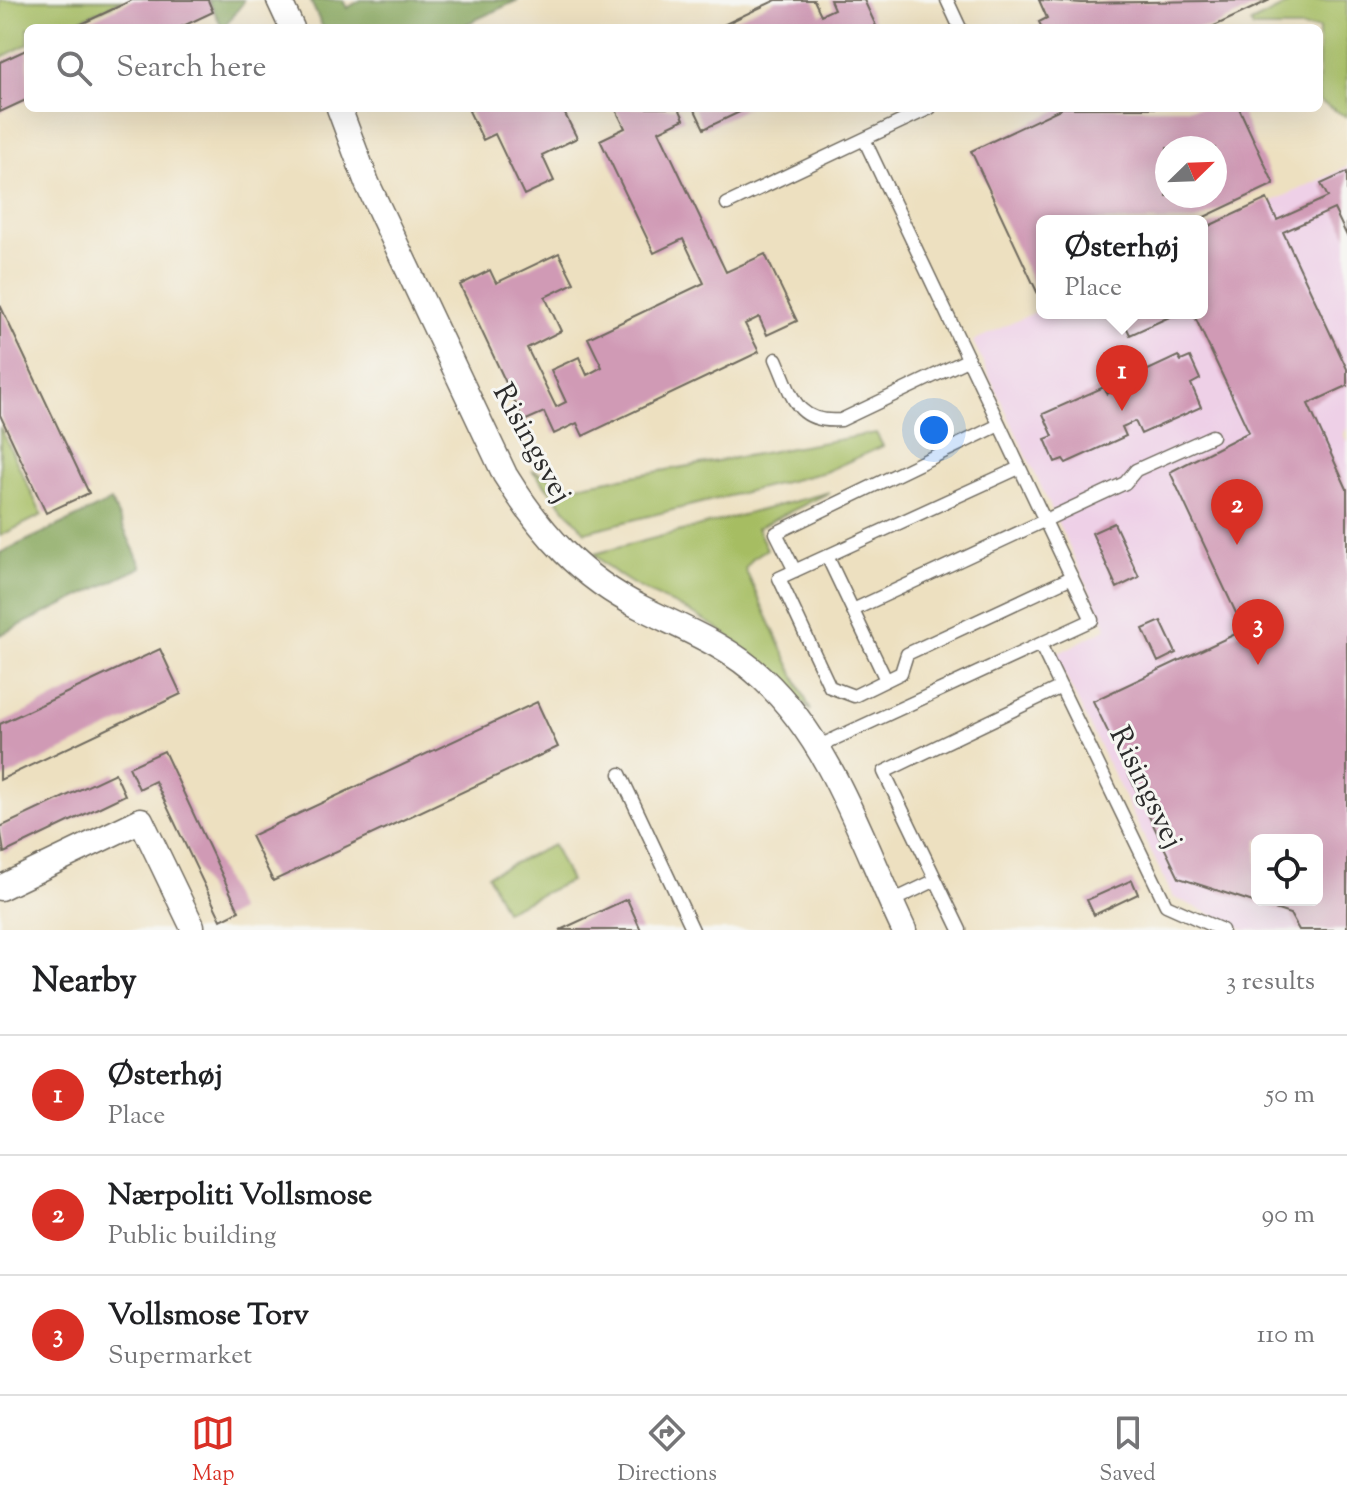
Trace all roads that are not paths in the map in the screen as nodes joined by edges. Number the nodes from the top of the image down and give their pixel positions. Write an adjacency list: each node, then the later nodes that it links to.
1 (279, 0): 3 (street)
2 (947, 0): 4 (lane)
3 (290, 24)
4 (958, 24)
5 (340, 112): 22 (street, Risingsvej)
6 (921, 112): 7 (lane)
7 (864, 139): 8 (lane); 10 (lane)
8 (727, 204)
9 (776, 359): 10 (lane)
10 (967, 360): 11 (lane)
11 (999, 425): 13 (lane); 16 (lane)
12 (1212, 436): 14 (lane)
13 (1019, 468): 14 (lane); 15 (lane)
14 (1045, 521): 17 (lane); 18 (lane)
15 (827, 556): 16 (lane); 18 (lane)
16 (795, 571): 20 (lane)
17 (1072, 577): 19 (lane); 20 (lane)
18 (853, 610): 20 (lane)
19 (1040, 644): 21 (lane, Risingsvej); 22 (lane)
20 (886, 680)
21 (1061, 687): 24 (lane); 31 (lane, Risingsvej)
22 (819, 746): 26 (street, Risingsvej)
23 (620, 774): 28 (lane)
24 (936, 880): 26 (lane); 30 (lane)
25 (0, 888): 27 (street)
26 (890, 902): 29 (street, Risingsvej)
27 (192, 926)
28 (693, 930)
29 (904, 930)
30 (960, 930)
31 (1222, 930)

